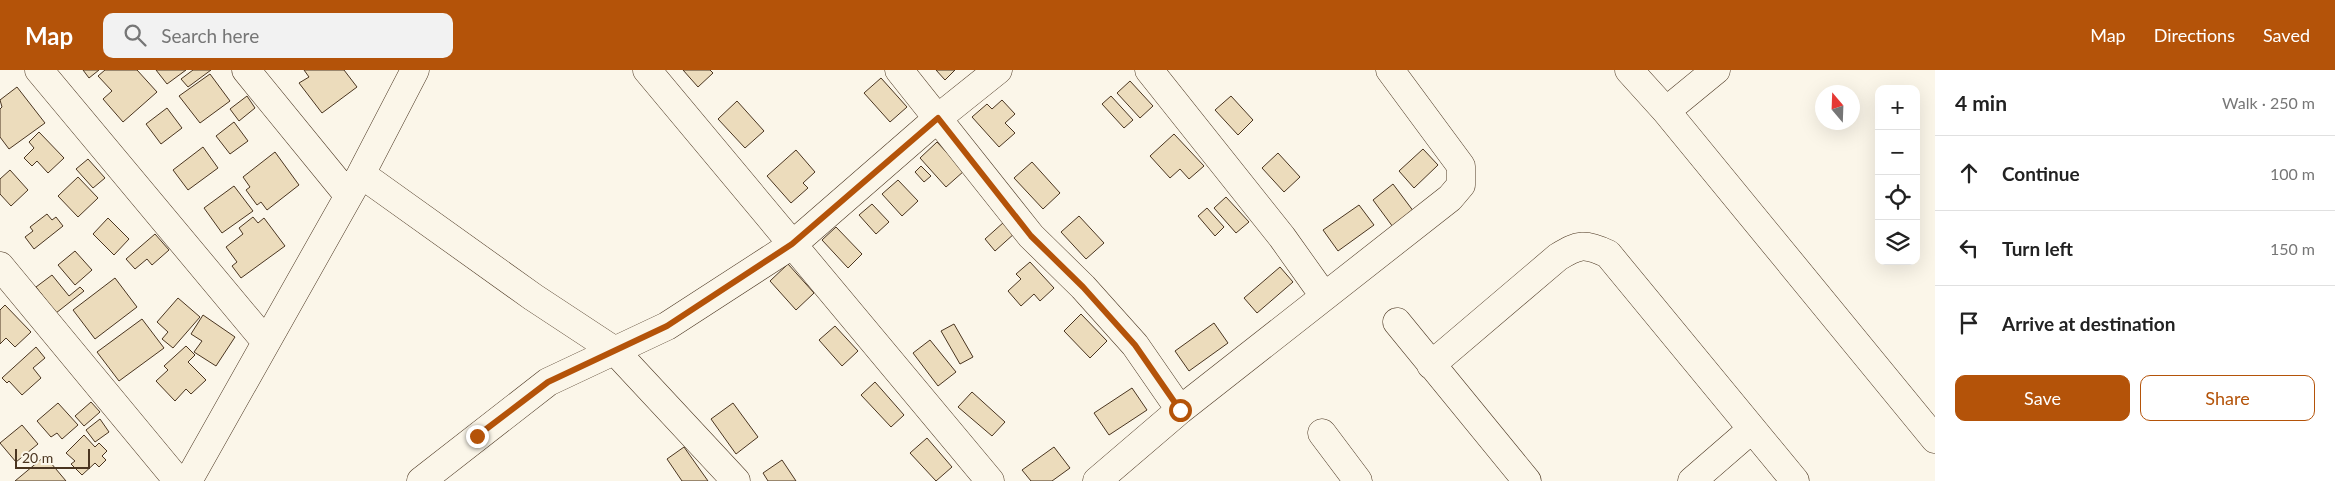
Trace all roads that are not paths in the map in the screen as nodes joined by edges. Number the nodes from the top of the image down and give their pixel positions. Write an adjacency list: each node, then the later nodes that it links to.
1 (40, 70): 18 (street)
2 (246, 70): 13 (street)
3 (415, 70): 13 (street)
4 (647, 70): 14 (street)
5 (899, 70): 12 (street)
6 (998, 70): 12 (street)
7 (1149, 70): 16 (street)
8 (1390, 70): 16 (street)
9 (1629, 70): 11 (street)
10 (1716, 70): 11 (street)
11 (1666, 112): 24 (street)
12 (938, 118): 14 (street); 21 (street)
13 (355, 184): 18 (street); 19 (street)
14 (792, 244): 19 (street); 29 (street)
15 (0, 266): 25 (street)
16 (1324, 296): 21 (street)
17 (1397, 322): 20 (street)
18 (266, 342): 26 (street)
19 (615, 351): 27 (street); 28 (street)
20 (1431, 365): 22 (street); 32 (street)
21 (1180, 410): 30 (street)
22 (1752, 429): 33 (street); 34 (street)
23 (1322, 433): 31 (street)
24 (1935, 439)
25 (178, 481)
26 (188, 481)
27 (421, 481)
28 (736, 481)
29 (990, 481)
30 (1097, 481)
31 (1358, 481)
32 (1527, 481)
33 (1692, 481)
34 (1794, 481)

